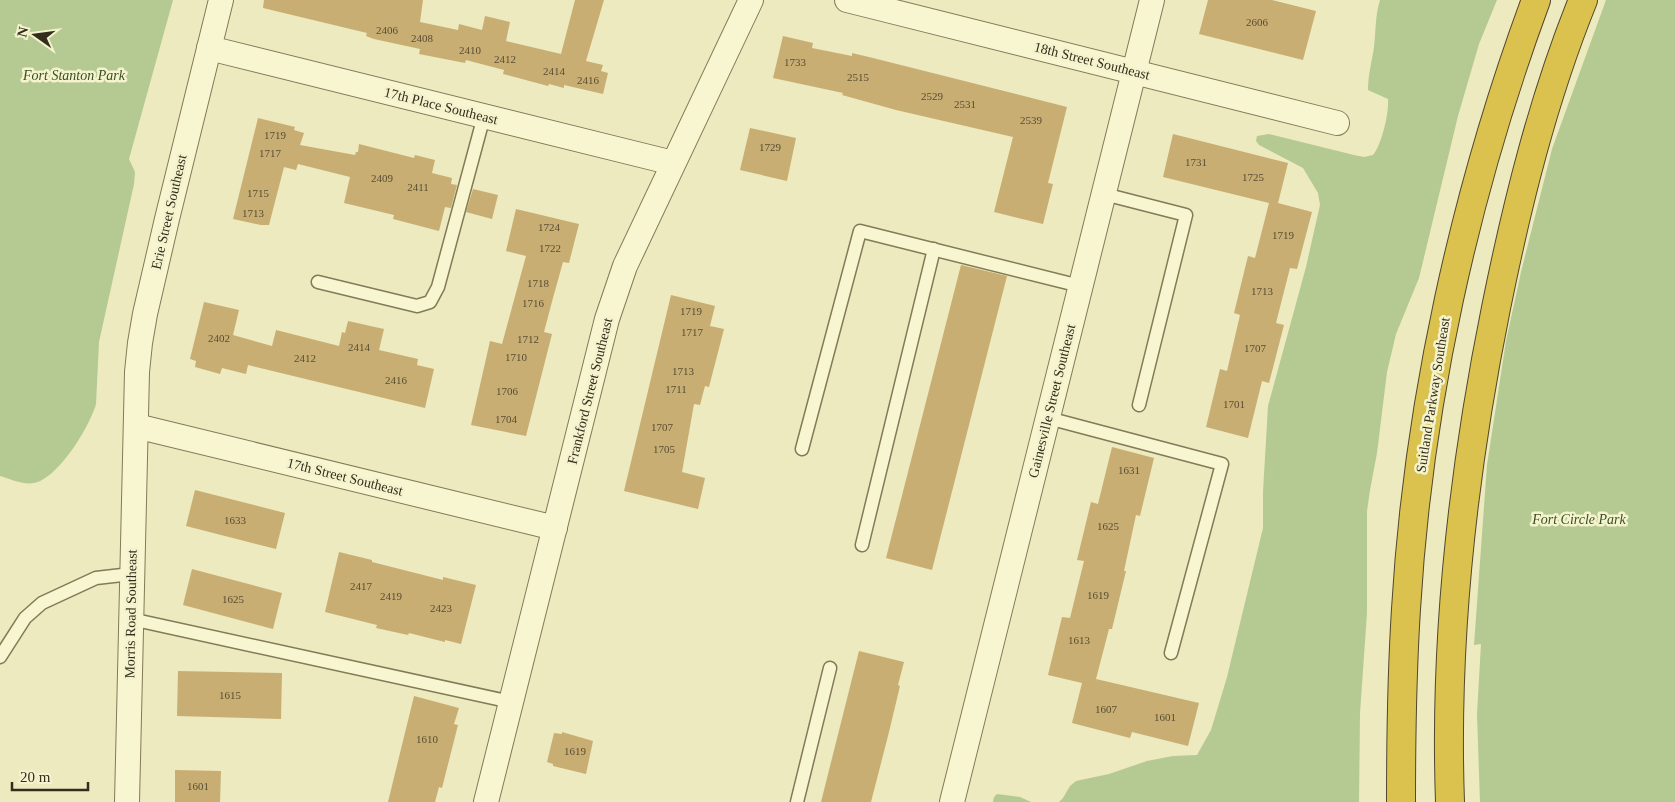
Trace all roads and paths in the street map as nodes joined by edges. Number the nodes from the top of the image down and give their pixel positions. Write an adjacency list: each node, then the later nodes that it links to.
1 (221, 0): 7 (street, Erie Street Southeast)
2 (751, 0): 11 (street, Frankford Street Southeast)
3 (847, 0): 8 (street, 18th Street Southeast)
4 (1152, 0): 8 (street, Gainesville Street Southeast)
5 (1536, 0): 32 (highway, Suitland Parkway Southeast)
6 (1583, 0): 33 (highway)
7 (209, 48): 9 (street, 17th Place Southeast); 18 (street, Erie Street Southeast)
8 (1134, 71): 10 (street, 18th Street Southeast); 12 (street, Gainesville Street Southeast)
9 (484, 116): 11 (street, 17th Place Southeast); 14 (lane)
10 (1337, 123)
11 (673, 163): 20 (street, Frankford Street Southeast)
12 (1104, 194): 15 (street, Gainesville Street Southeast); 16 (lane)
13 (934, 248): 15 (lane); 19 (lane); 21 (lane)
14 (318, 282)
15 (1080, 286): 17 (street, Gainesville Street Southeast)
16 (1139, 405)
17 (1048, 418): 24 (lane); 31 (street, Gainesville Street Southeast)
18 (136, 426): 20 (street, 17th Street Southeast); 22 (street, Morris Road Southeast)
19 (802, 449)
20 (555, 528): 27 (street, Frankford Street Southeast)
21 (862, 545)
22 (131, 574): 23 (street, Morris Road Southeast); 25 (lane)
23 (131, 619): 27 (lane); 28 (street, Morris Road Southeast)
24 (1171, 653)
25 (0, 657)
26 (830, 668): 30 (lane)
27 (511, 702): 29 (street, Frankford Street Southeast)
28 (127, 802)
29 (486, 802)
30 (797, 802)
31 (952, 802)
32 (1401, 802)
33 (1450, 802)

